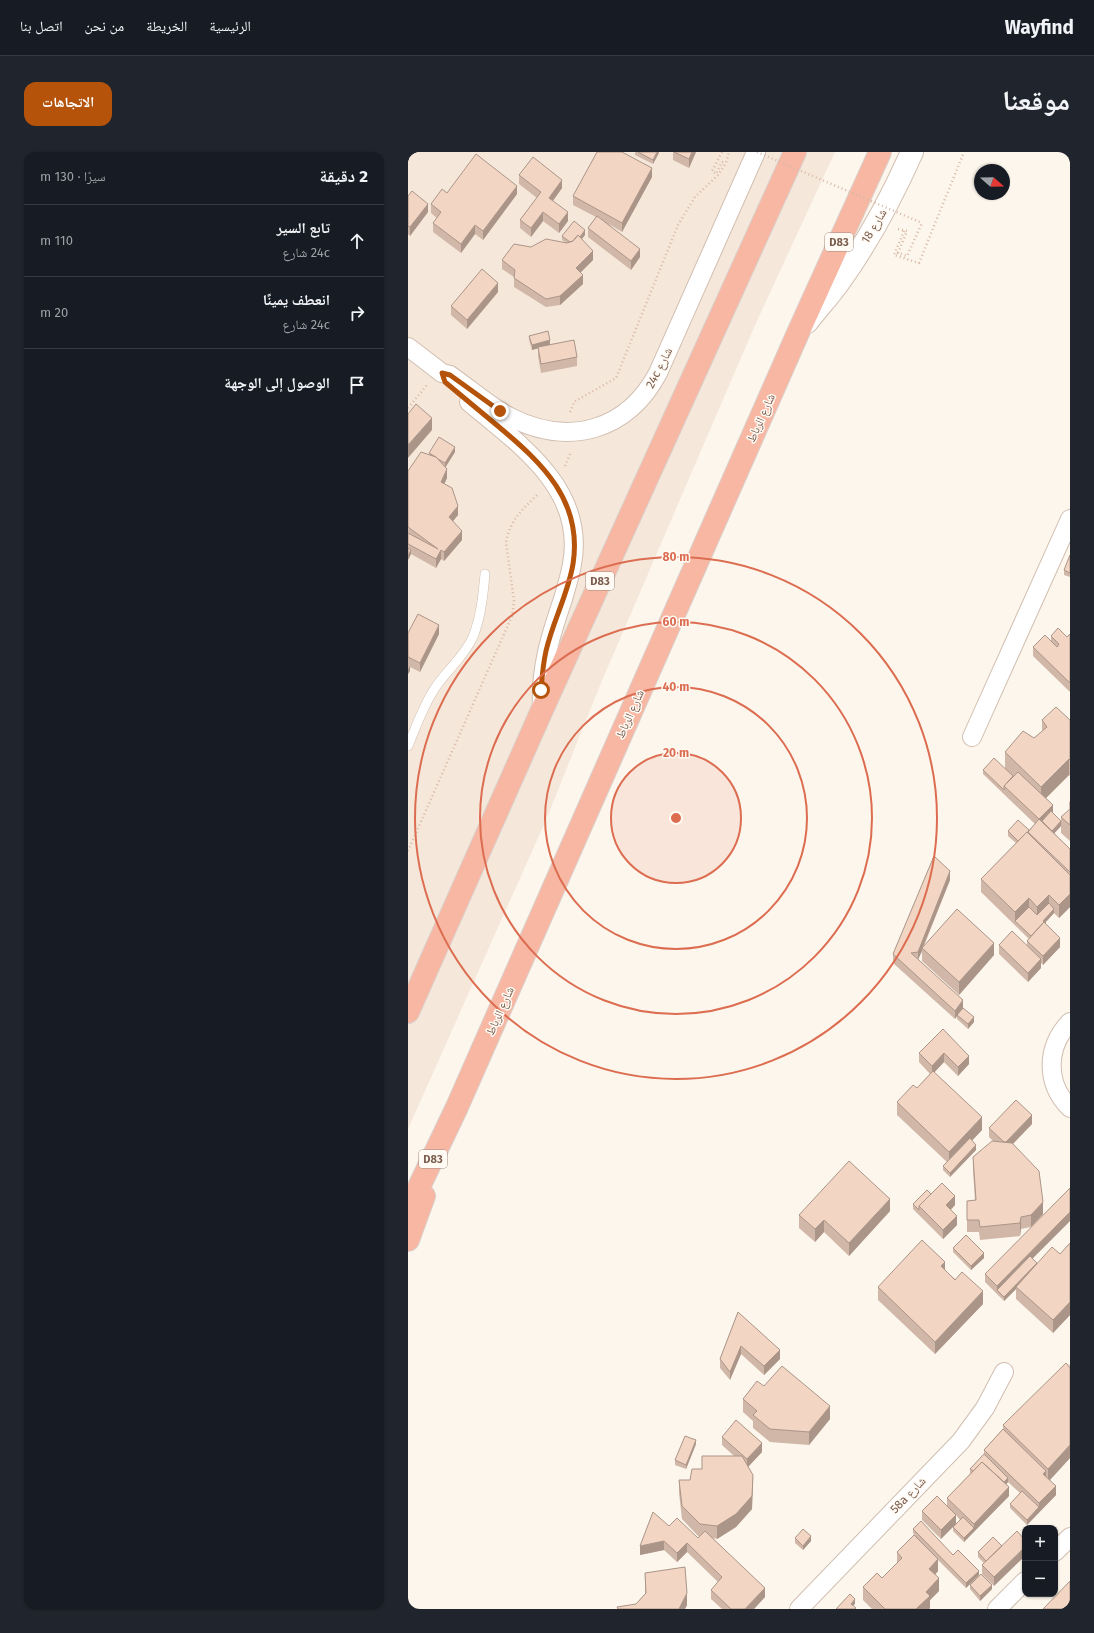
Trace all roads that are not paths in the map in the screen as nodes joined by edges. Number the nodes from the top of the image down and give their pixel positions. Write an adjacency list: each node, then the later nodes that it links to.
1 (757, 152): 7 (street, 24c شارع)
2 (795, 152): 10 (highway, D83)
3 (880, 152): 5 (highway, شارع الرباط / D83)
4 (912, 152): 5 (street, شارع 18)
5 (798, 333): 15 (highway, شارع الرباط / D83)
6 (408, 347): 7 (street, 24c شارع)
7 (440, 372): 10 (street, 24c شارع)
8 (1070, 519): 11 (street)
9 (485, 574): 12 (lane)
10 (542, 710): 13 (highway, D83)
11 (972, 737)
12 (408, 746)
13 (408, 1012)
14 (1070, 1022): 16 (street)
15 (457, 1107): 17 (highway, شارع الرباط / D83); 18 (highway)
16 (1070, 1108)
17 (408, 1210)
18 (408, 1240)
19 (1004, 1372): 23 (street, 58a شارع)
20 (1070, 1537): 21 (street)
21 (1058, 1549)
22 (1022, 1584): 24 (street)
23 (800, 1609)
24 (997, 1609)

